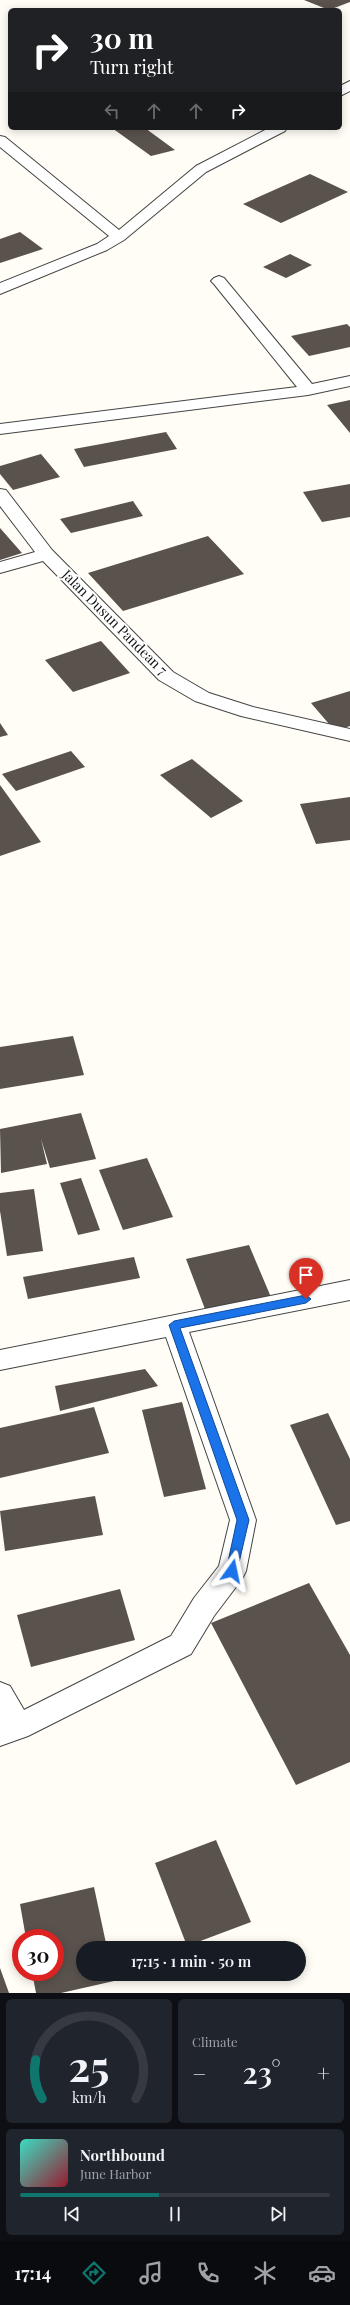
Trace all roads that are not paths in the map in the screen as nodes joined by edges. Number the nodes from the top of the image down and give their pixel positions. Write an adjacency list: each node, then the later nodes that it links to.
1 (276, 130): 3 (street)
2 (0, 140): 3 (street)
3 (119, 237): 5 (street)
4 (219, 281): 7 (street)
5 (0, 289)
6 (350, 381): 7 (street)
7 (308, 390): 8 (street)
8 (0, 429)
9 (0, 494): 10 (street, Jalan Dusun Pandean 7)
10 (46, 554): 11 (street); 12 (street, Jalan Dusun Pandean 7)
11 (0, 568)
12 (350, 735)
13 (350, 1290): 14 (street)
14 (174, 1325): 15 (street); 17 (street)
15 (0, 1360)
16 (0, 1695): 17 (street)
17 (9, 1730)

